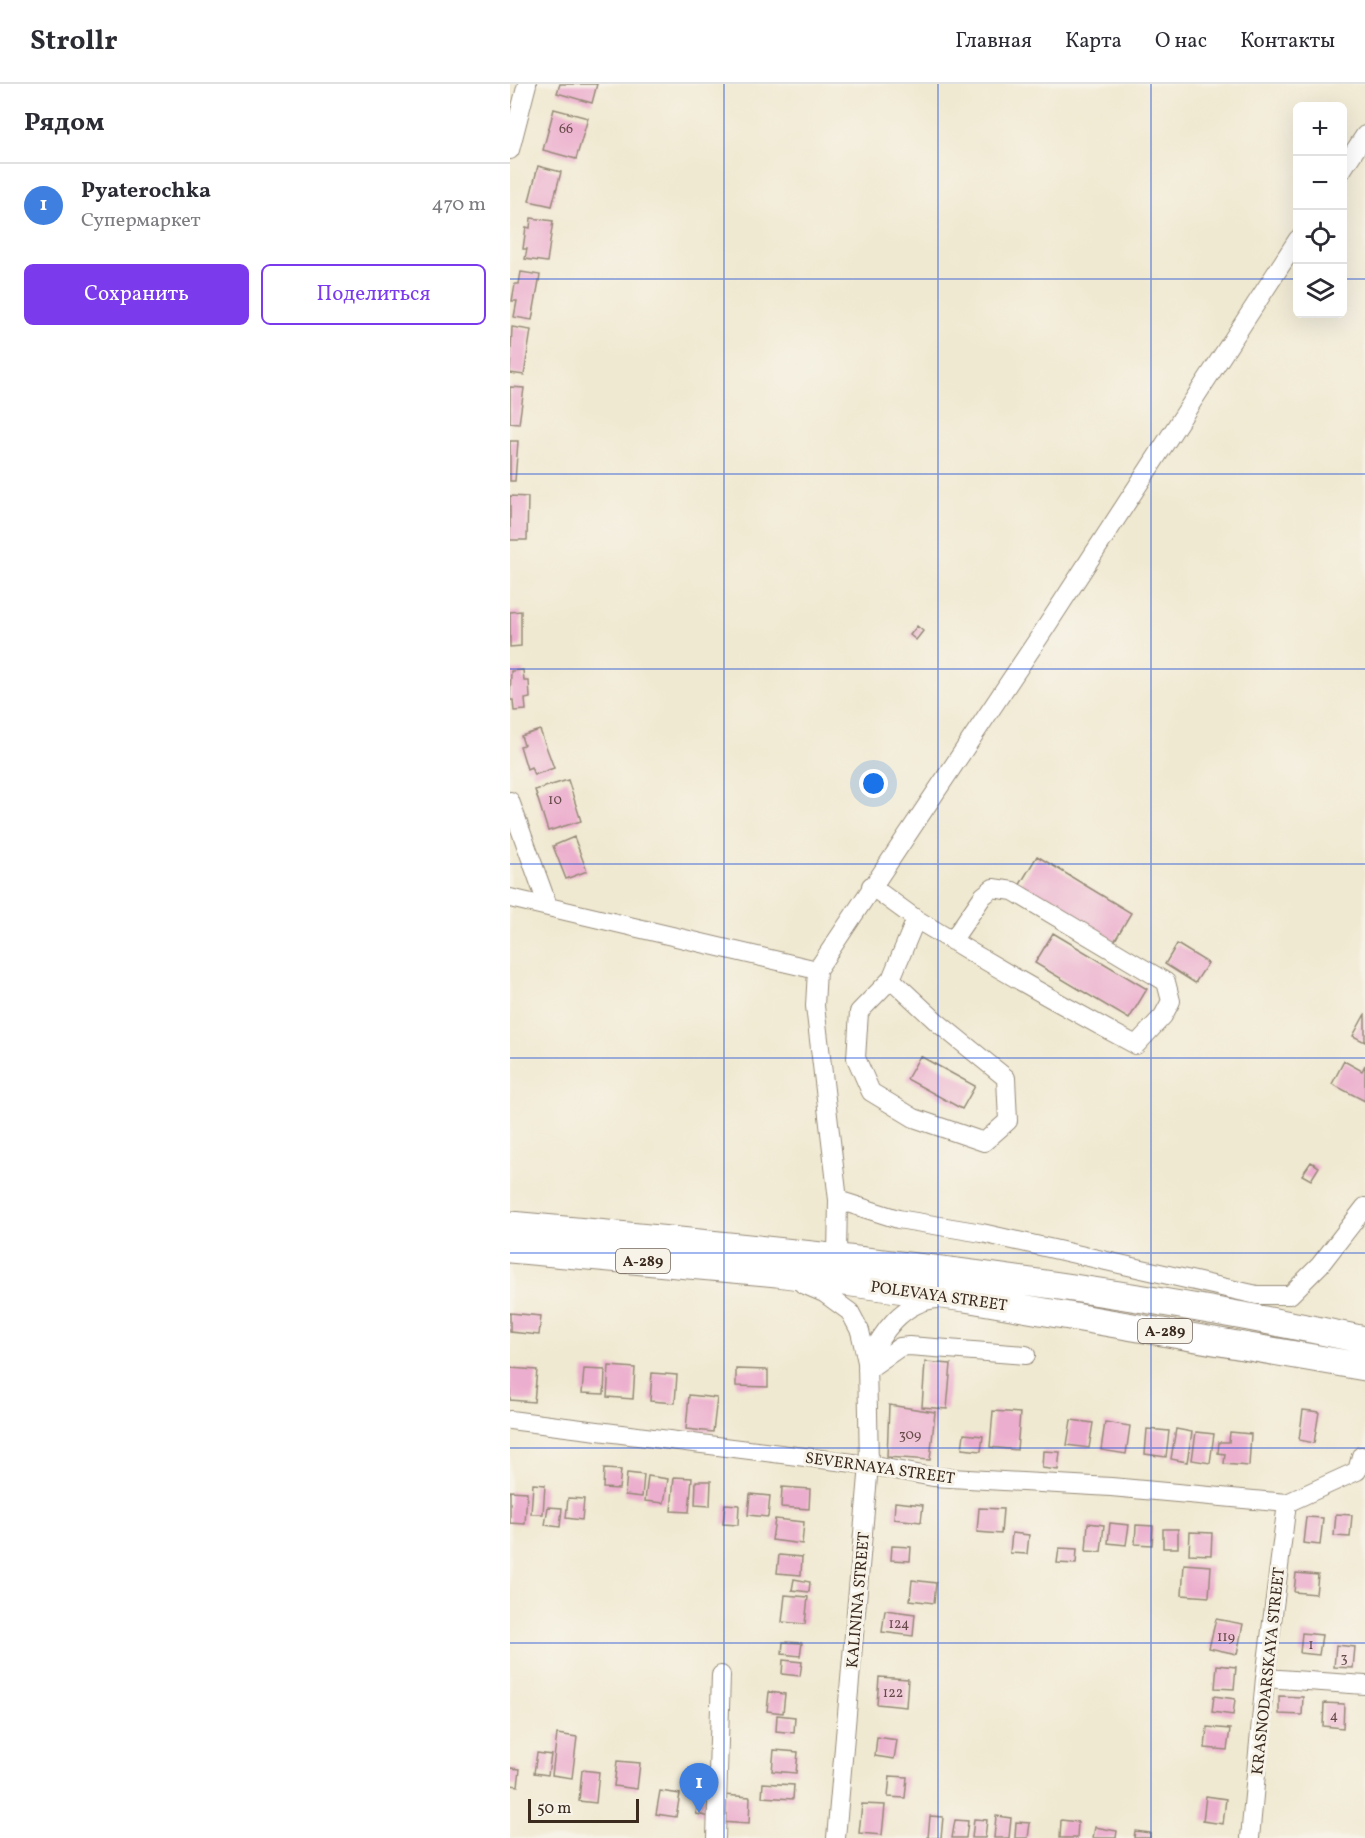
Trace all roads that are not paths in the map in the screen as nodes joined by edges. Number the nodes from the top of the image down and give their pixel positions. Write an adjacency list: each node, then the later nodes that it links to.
1 (526, 84): 3 (street)
2 (1365, 135): 4 (street)
3 (510, 150)
4 (1347, 162)
5 (1293, 247): 7 (street)
6 (510, 801): 9 (street)
7 (871, 886): 10 (street); 12 (street)
8 (510, 898): 9 (street)
9 (548, 906): 12 (street)
10 (916, 919): 11 (street); 13 (street)
11 (952, 942): 11 (street)
12 (817, 970): 14 (street)
13 (891, 979): 13 (street)
14 (838, 1200): 15 (street); 18 (street)
15 (1365, 1208)
16 (510, 1225): 18 (highway, POLEVAYA STREET / А-289)
17 (510, 1249): 19 (highway, POLEVAYA STREET / А-289)
18 (837, 1256): 21 (highway, POLEVAYA STREET / А-289)
19 (777, 1273): 20 (highway, POLEVAYA STREET / А-289); 23 (street, А-289)
20 (965, 1298): 23 (street, А-289); 24 (highway, POLEVAYA STREET / А-289)
21 (1365, 1340)
22 (1026, 1354): 23 (street)
23 (867, 1366): 26 (street, KALININA STREET)
24 (1365, 1367)
25 (510, 1420): 26 (street, SEVERNAYA STREET)
26 (869, 1465): 28 (street, SEVERNAYA STREET); 33 (street, KALININA STREET)
27 (1361, 1467): 28 (street)
28 (1287, 1503): 30 (street, KRASNODARSKAYA STREET)
29 (721, 1675): 32 (street)
30 (1264, 1678): 31 (street); 34 (street, KRASNODARSKAYA STREET)
31 (1365, 1685)
32 (716, 1838)
33 (836, 1838)
34 (1250, 1838)

